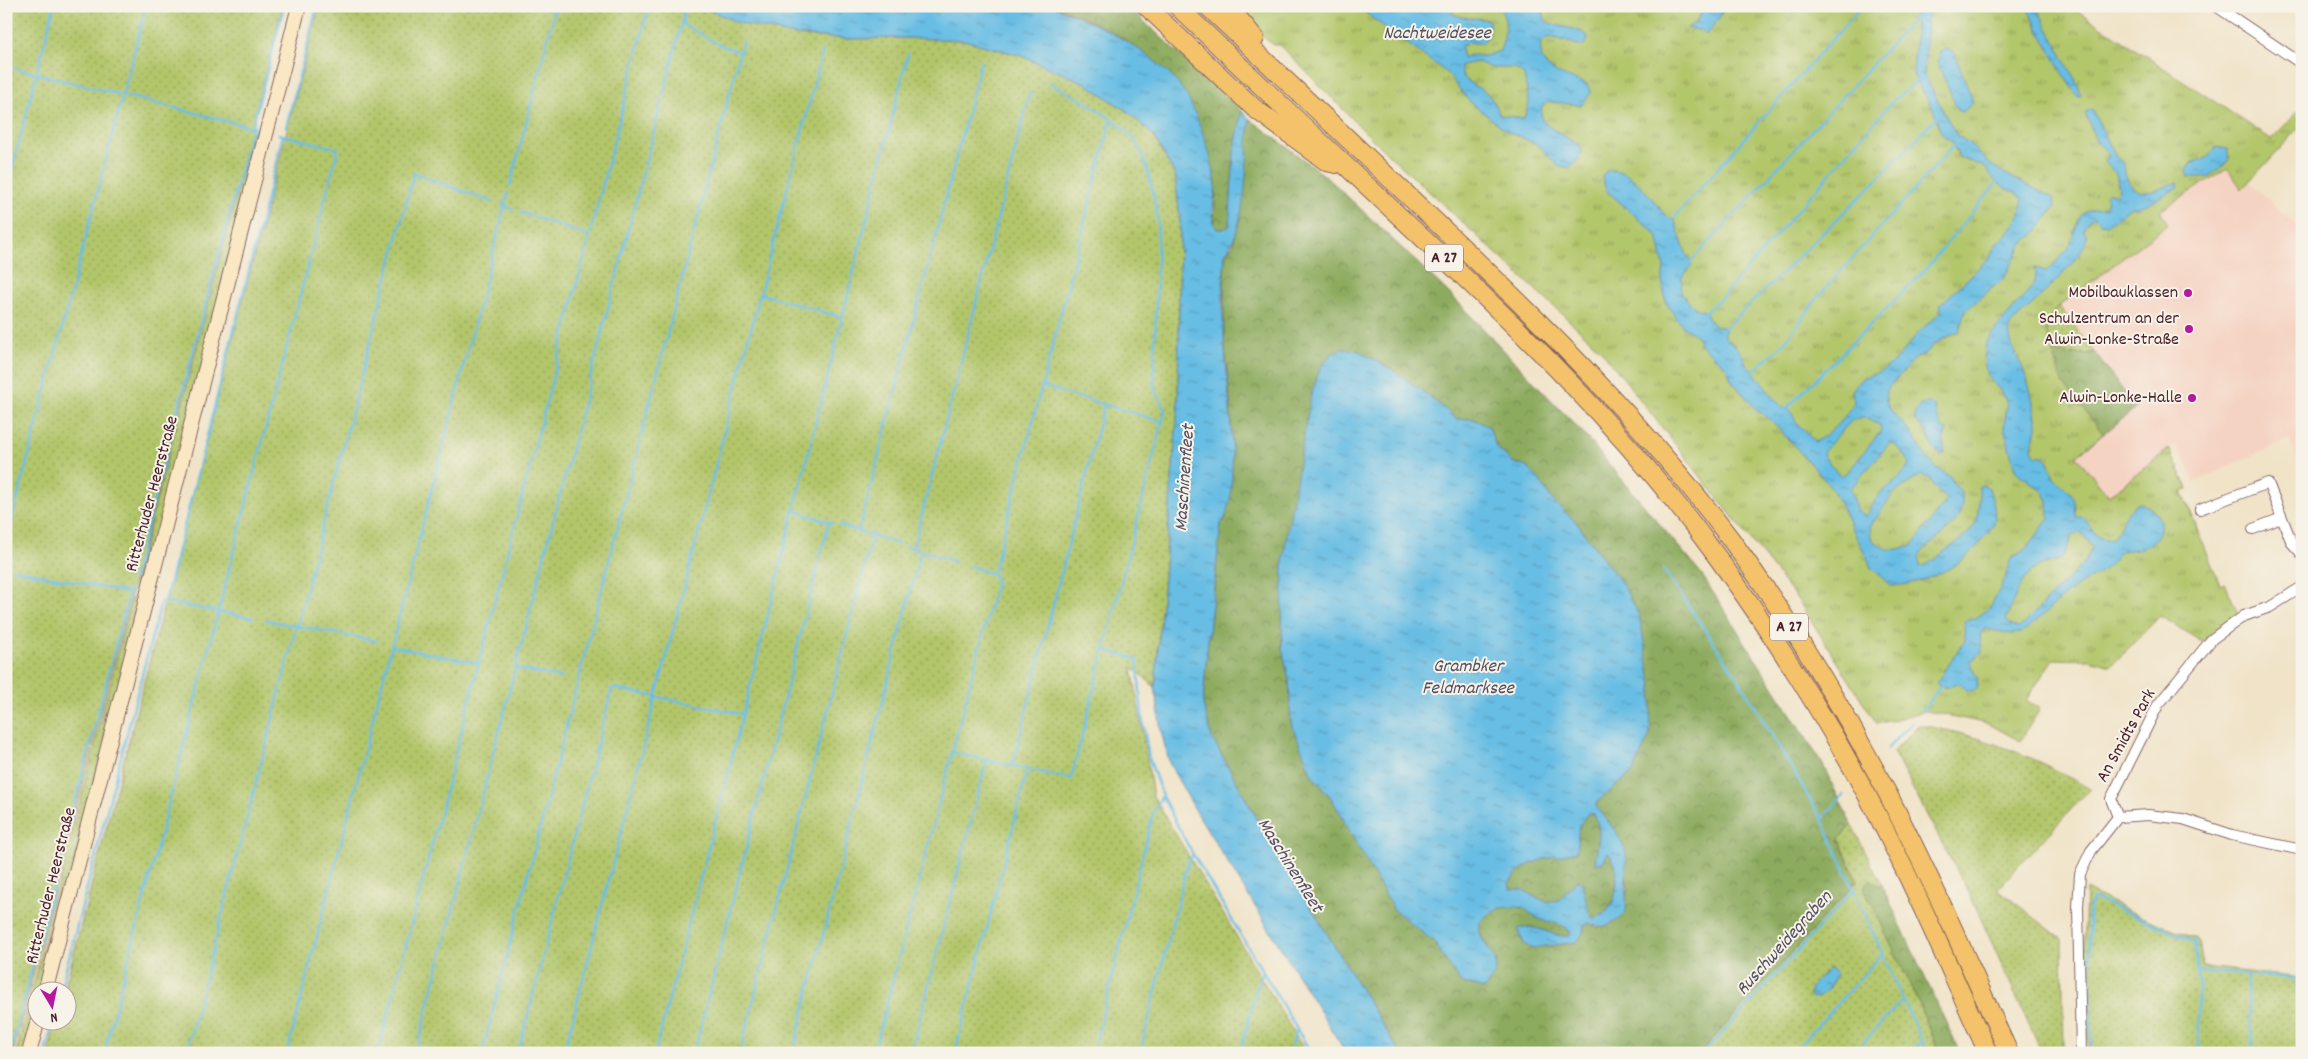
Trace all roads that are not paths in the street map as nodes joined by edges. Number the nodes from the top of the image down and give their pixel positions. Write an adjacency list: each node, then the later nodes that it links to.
1 (299, 6): 17 (main road, Ritterhuder Heerstraße)
2 (1146, 6): 9 (highway)
3 (1177, 6): 9 (highway, A 27)
4 (1207, 6): 8 (highway, A 27)
5 (1228, 6): 8 (highway)
6 (2216, 6): 7 (street)
7 (2302, 64)
8 (1307, 99): 21 (highway, A 27)
9 (1348, 168): 20 (highway, A 27)
10 (2200, 508): 11 (street)
11 (2282, 518): 12 (street); 13 (street)
12 (2253, 529)
13 (2302, 554)
14 (2302, 587): 15 (street, An Smidts Park)
15 (2118, 817): 16 (street); 22 (street)
16 (2302, 850)
17 (48, 982)
18 (35, 1032): 19 (main road)
19 (29, 1053)
20 (1988, 1053)
21 (2009, 1053)
22 (2081, 1053)

